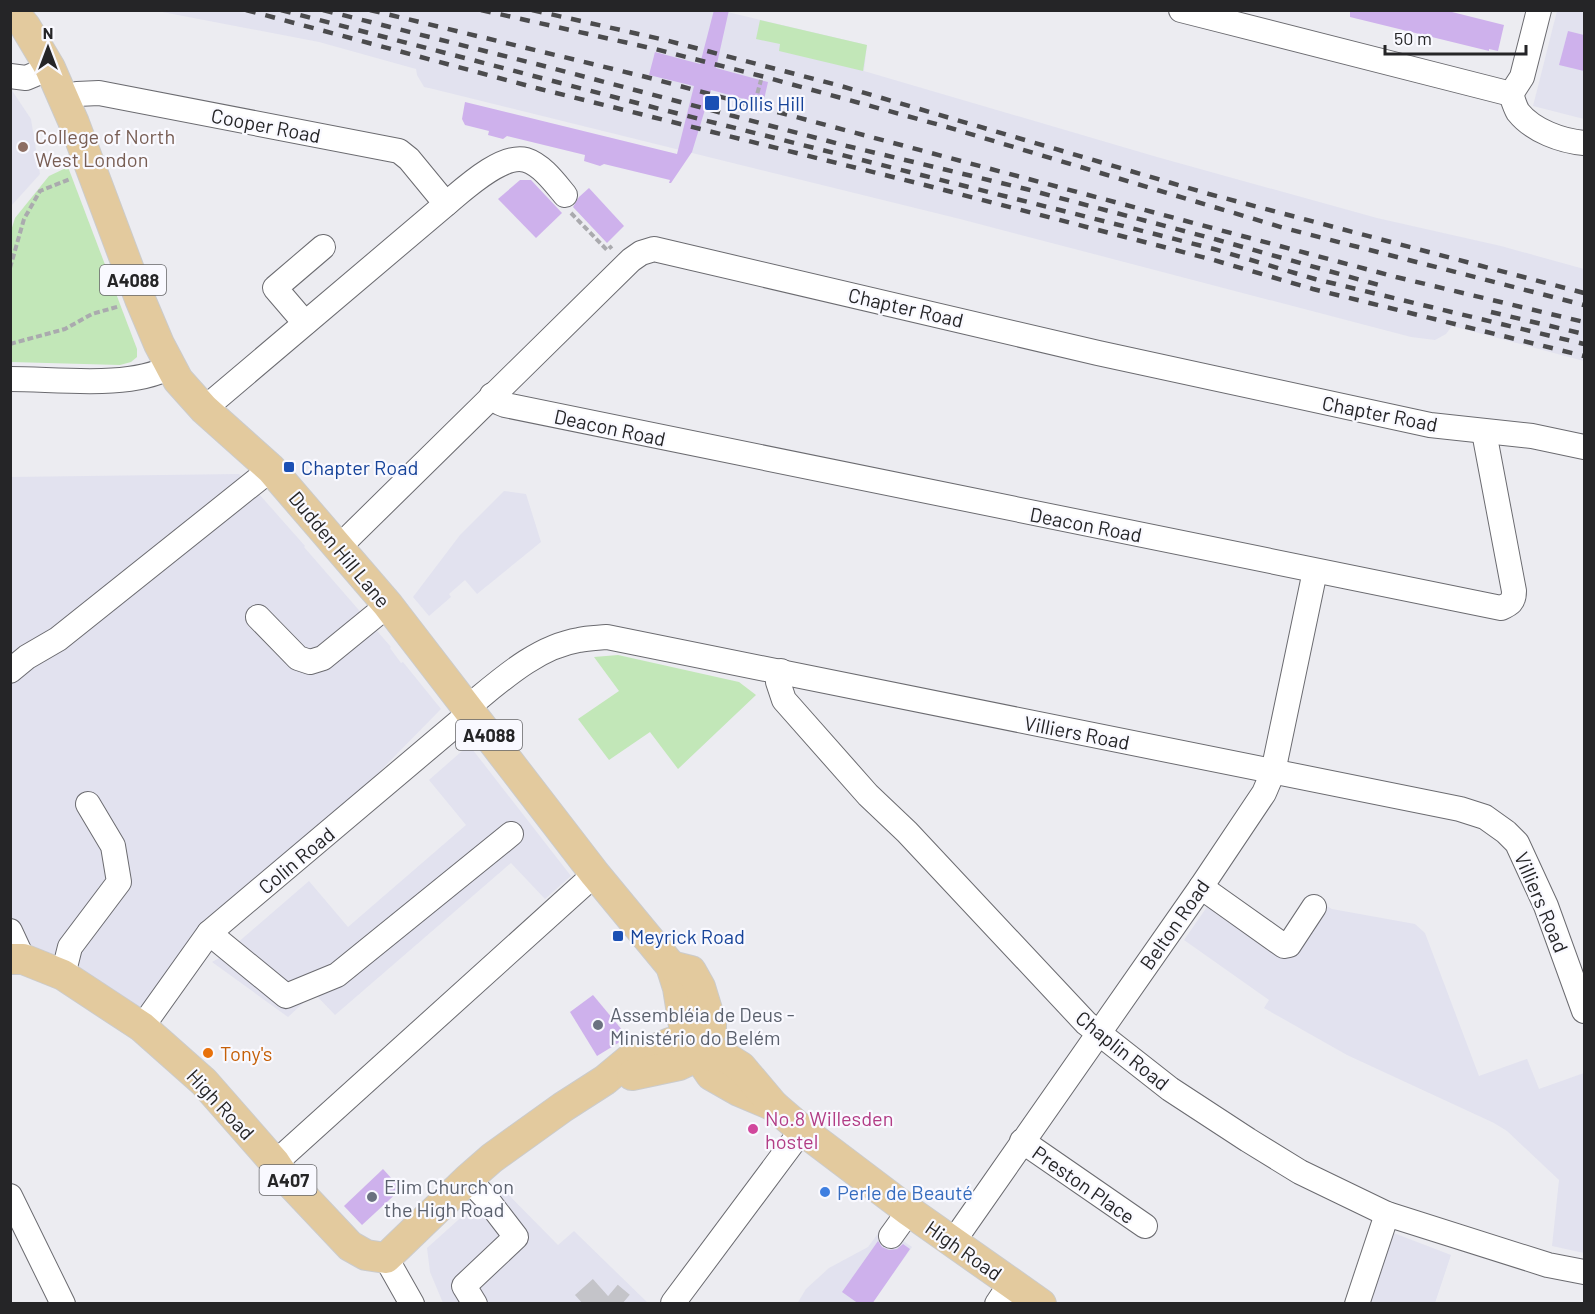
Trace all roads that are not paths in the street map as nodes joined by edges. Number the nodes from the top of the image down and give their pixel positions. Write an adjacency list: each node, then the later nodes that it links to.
1 (12, 10): 4 (main road, Dudden Hill Lane / A4088)
2 (1182, 10): 6 (street)
3 (1539, 10): 6 (street)
4 (50, 68): 5 (street); 7 (main road, Dudden Hill Lane / A4088)
5 (10, 76)
6 (1511, 94): 8 (street)
7 (63, 100): 10 (street, Cooper Road); 13 (main road, Dudden Hill Lane / A4088)
8 (1584, 142)
9 (566, 202): 10 (street)
10 (446, 204): 12 (street)
11 (323, 247): 12 (street)
12 (305, 323): 16 (street)
13 (170, 367): 14 (street); 16 (main road, Dudden Hill Lane / A4088)
14 (10, 379)
15 (492, 395): 17 (street, Chapter Road); 20 (street, Chapter Road); 21 (street, Deacon Road)
16 (204, 409): 19 (main road, Dudden Hill Lane / A4088)
17 (1484, 432): 18 (street, Chapter Road); 21 (street, Deacon Road)
18 (1584, 447)
19 (271, 469): 20 (main road, Dudden Hill Lane / A4088); 24 (street)
20 (339, 547): 22 (main road, Dudden Hill Lane / A4088)
21 (1315, 571): 27 (street, Belton Road)
22 (388, 605): 23 (street); 26 (main road, Dudden Hill Lane / A4088)
23 (258, 617)
24 (10, 671)
25 (781, 671): 26 (street, Villiers Road); 27 (street, Villiers Road); 39 (street, Chaplin Road)
26 (470, 709): 30 (main road, Dudden Hill Lane / A4088); 34 (street, Colin Road)
27 (1272, 771): 31 (street, Belton Road); 37 (street, Villiers Road)
28 (88, 804): 36 (street)
29 (511, 834): 34 (street)
30 (595, 874): 40 (main road, Dudden Hill Lane / A4088); 43 (street)
31 (1201, 886): 32 (street); 39 (street, Belton Road)
32 (1314, 907)
33 (10, 931): 35 (street)
34 (209, 933): 38 (street, Colin Road)
35 (16, 959): 36 (main road, High Road / A407)
36 (63, 975): 38 (main road, High Road / A407)
37 (1584, 1011)
38 (142, 1027): 43 (main road, High Road / A407)
39 (1098, 1032): 42 (street, Belton Road); 47 (street, Chaplin Road)
40 (698, 1056): 41 (main road, High Road); 44 (main road, High Road)
41 (802, 1130): 46 (main road, High Road); 54 (street)
42 (1022, 1141): 48 (street, Preston Place); 50 (street, Belton Road)
43 (275, 1162): 51 (main road, High Road / A407)
44 (468, 1179): 51 (main road, High Road); 57 (street)
45 (10, 1196): 55 (street)
46 (909, 1211): 49 (street); 50 (main road, High Road)
47 (1387, 1214): 52 (street, Chaplin Road); 59 (street)
48 (1145, 1226)
49 (891, 1236)
50 (952, 1242): 53 (main road, High Road)
51 (386, 1258): 56 (street)
52 (1584, 1272)
53 (1004, 1293): 58 (main road, High Road)
54 (673, 1303)
55 (63, 1304)
56 (412, 1304)
57 (475, 1304)
58 (1041, 1304)
59 (1357, 1304)

